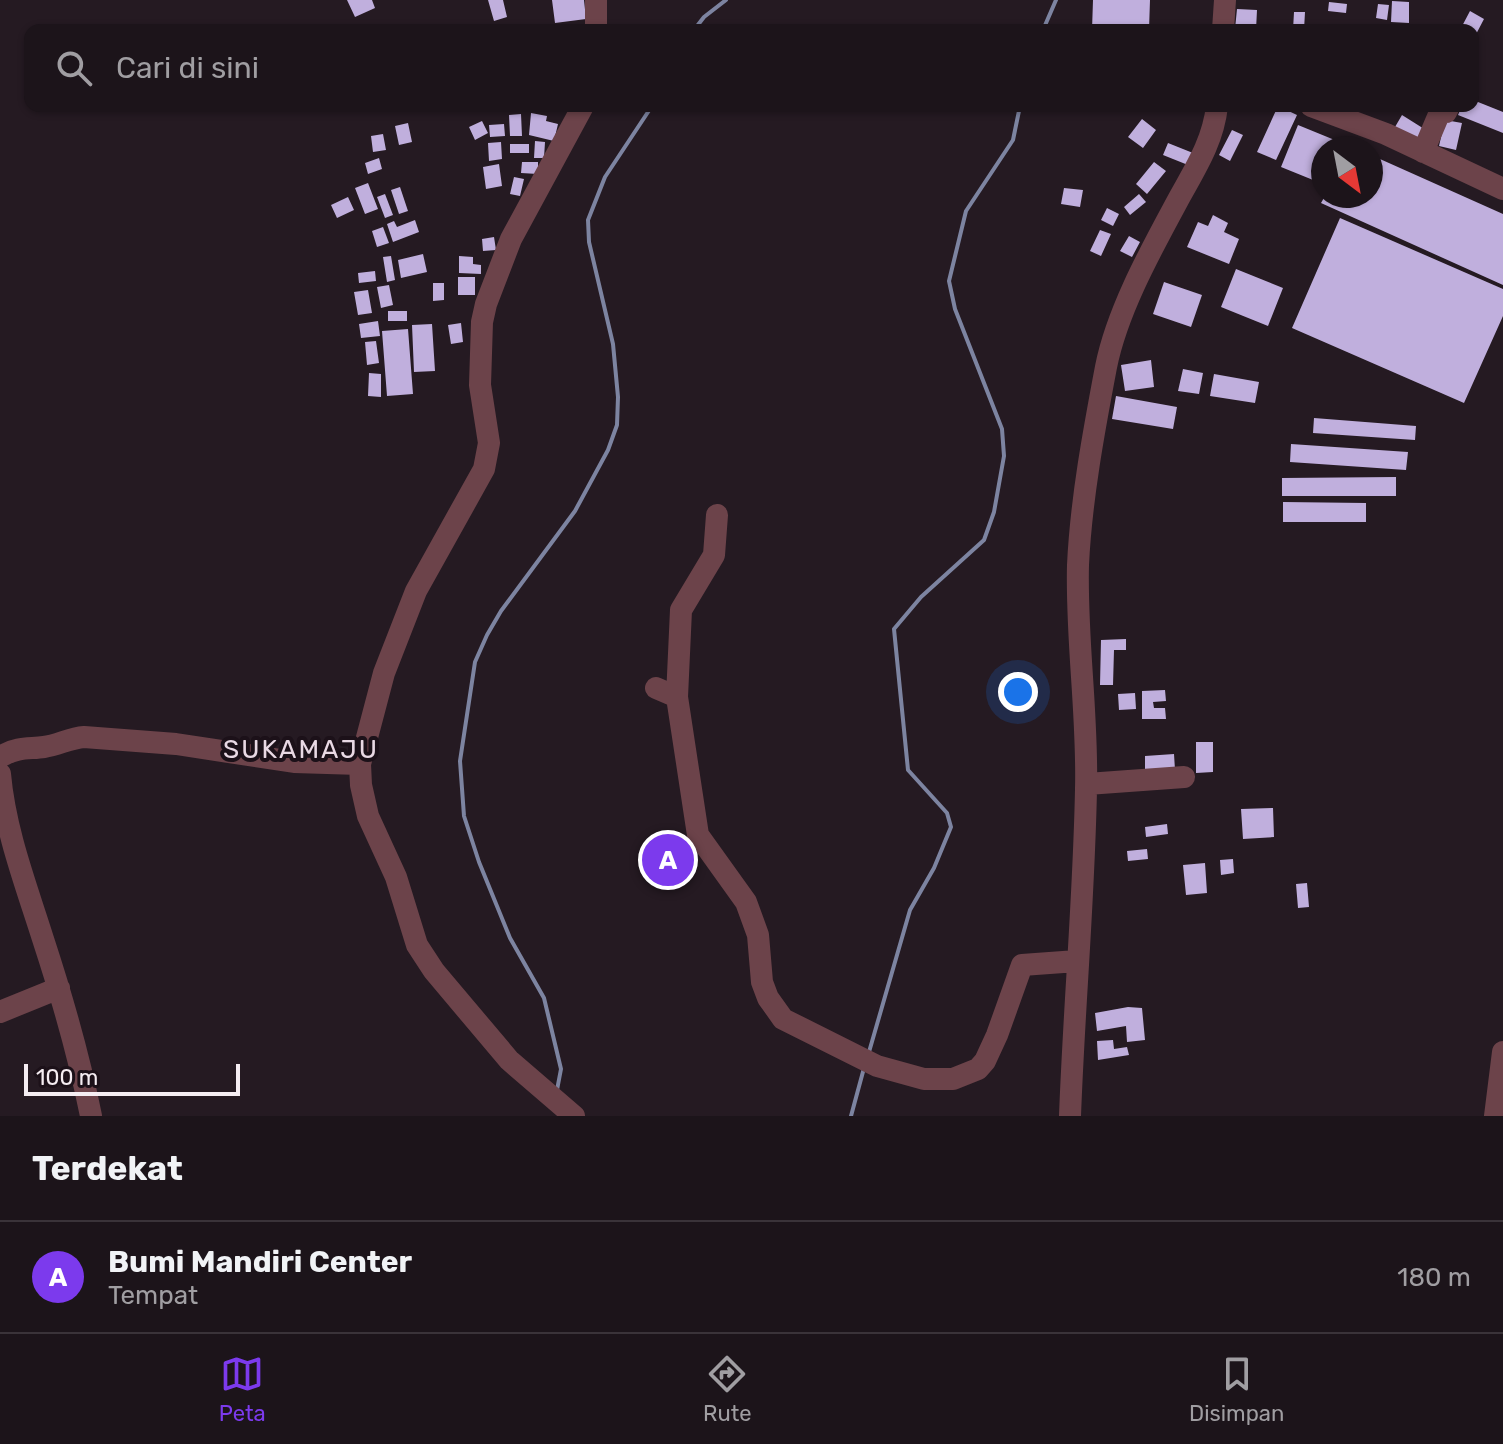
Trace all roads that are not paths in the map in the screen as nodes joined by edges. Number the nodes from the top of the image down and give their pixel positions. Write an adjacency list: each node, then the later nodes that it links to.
1 (596, 0): 3 (street)
2 (1225, 0): 4 (street)
3 (596, 24)
4 (1223, 24)
5 (580, 112): 15 (street)
6 (1216, 112): 17 (street)
7 (1327, 112): 9 (street)
8 (1440, 112): 9 (street)
9 (1423, 152): 10 (street)
10 (1503, 189)
11 (717, 515): 13 (street)
12 (656, 688): 13 (street)
13 (677, 697): 18 (street)
14 (1, 759): 15 (street); 19 (street)
15 (360, 764): 23 (street)
16 (1184, 777): 17 (street)
17 (1087, 784): 18 (street)
18 (1077, 961): 24 (street)
19 (59, 988): 20 (street); 22 (street)
20 (1, 1009)
21 (1503, 1052): 25 (street)
22 (91, 1116)
23 (574, 1116)
24 (1070, 1116)
25 (1495, 1116)

